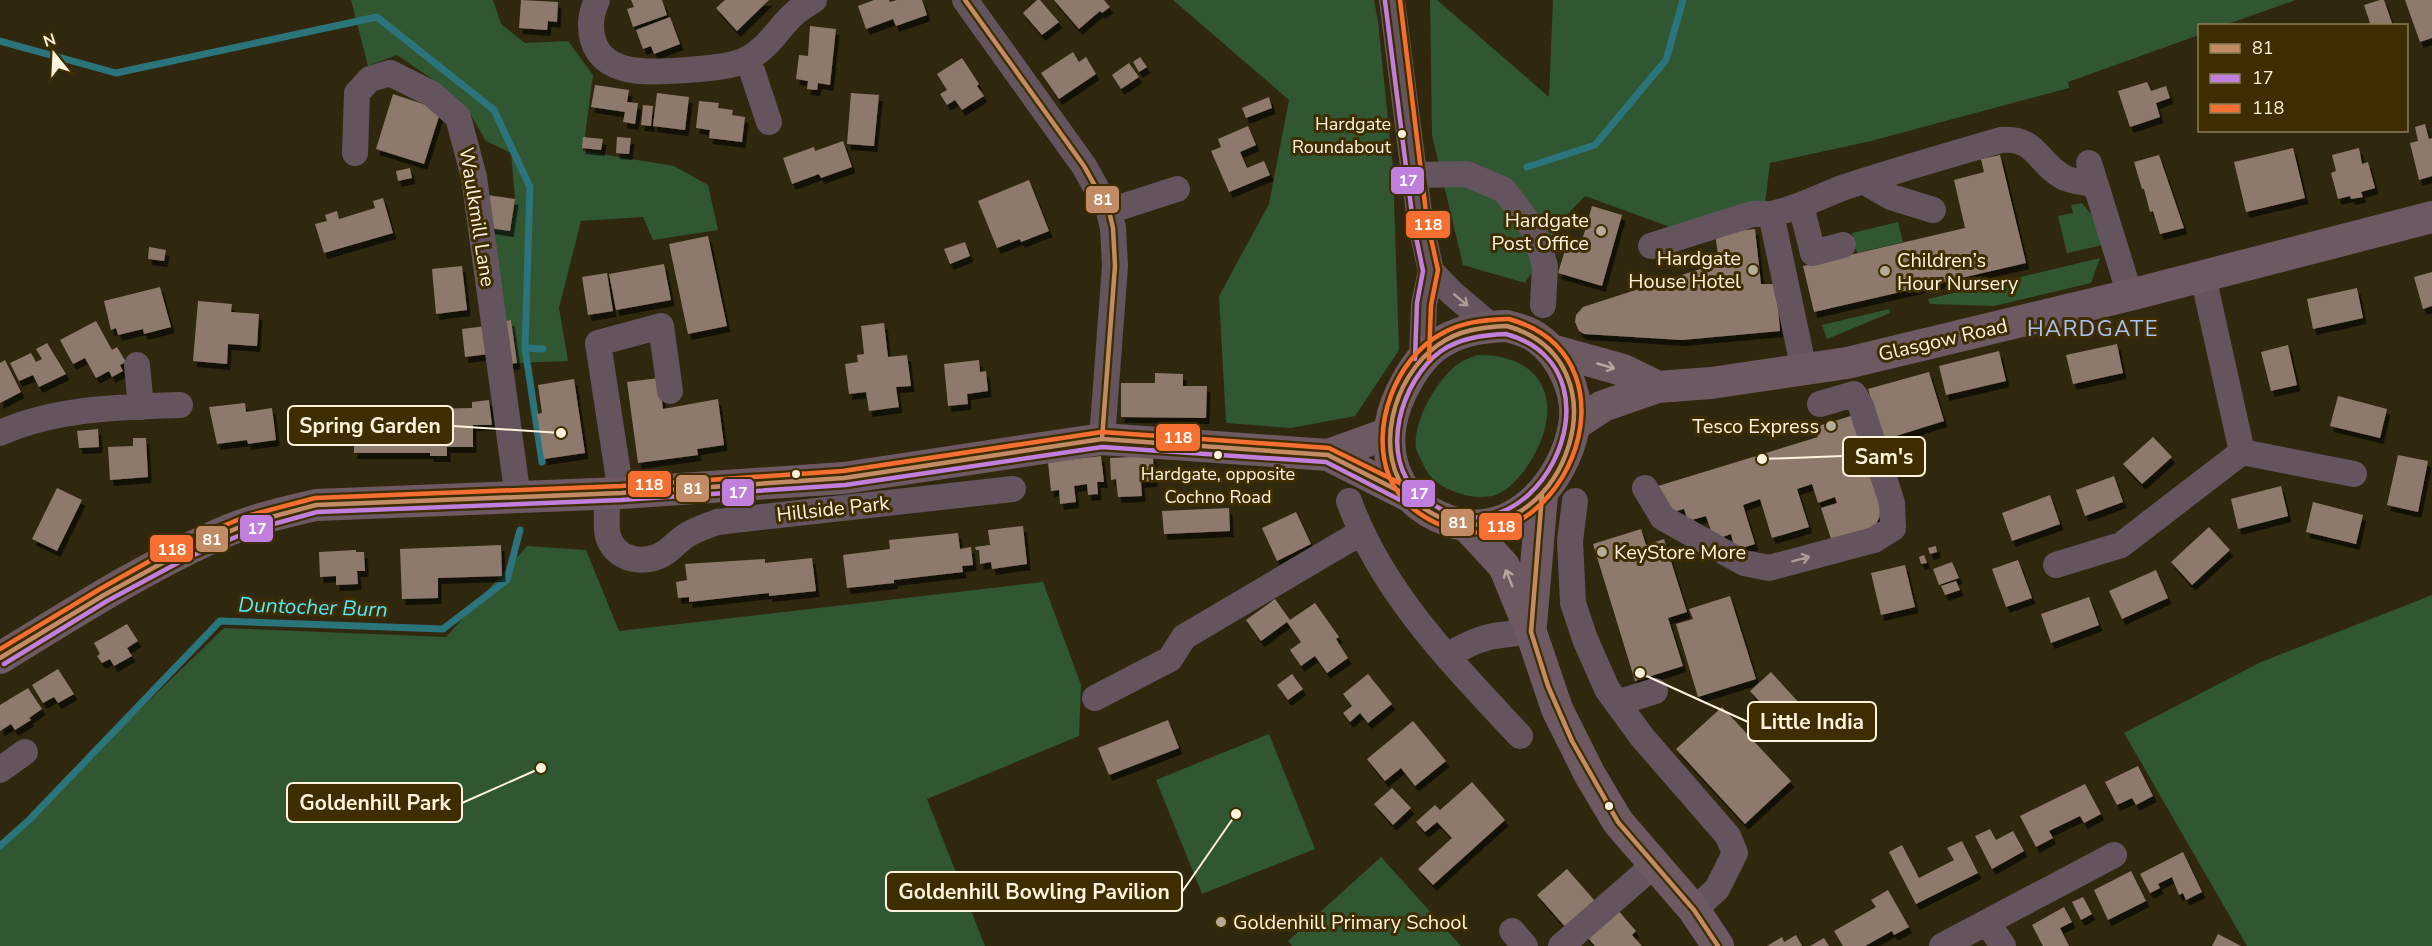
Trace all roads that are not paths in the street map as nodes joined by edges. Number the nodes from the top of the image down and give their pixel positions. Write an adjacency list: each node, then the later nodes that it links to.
1 (597, 0): 5 (street)
2 (814, 0): 5 (street)
3 (965, 0): 13 (street)
4 (1392, 0): 8 (street)
5 (748, 59): 6 (street)
6 (769, 122)
7 (354, 153): 46 (street, Waulkmill Lane)
8 (1414, 175): 18 (street); 21 (street)
9 (1863, 182): 11 (street); 12 (street); 20 (street)
10 (1177, 189): 13 (street)
11 (1801, 206): 14 (street); 16 (street)
12 (1933, 210)
13 (1109, 211): 37 (street)
14 (1771, 214): 17 (street); 27 (street)
15 (2432, 217): 19 (main road, Glasgow Road)
16 (1843, 245)
17 (1651, 246)
18 (1431, 271): 22 (street, one-way to 22); 24 (street)
19 (2203, 276): 20 (main road, Glasgow Road); 38 (street)
20 (2130, 295): 25 (main road, Glasgow Road)
21 (1544, 305)
22 (1492, 327): 23 (main road); 24 (main road)
23 (1551, 350): 28 (main road, one-way to 28); 34 (main road)
24 (1422, 359): 36 (main road)
25 (1847, 363): 27 (main road, Glasgow Road); 30 (street)
26 (137, 365): 33 (street)
27 (1804, 370): 28 (main road, Glasgow Road)
28 (1658, 387): 34 (main road, Glasgow Road)
29 (670, 391): 43 (street, Hillside Park)
30 (1854, 394): 31 (street); 41 (street, one-way to 30)
31 (1820, 404)
32 (180, 405): 33 (street)
33 (141, 407): 35 (street)
34 (1574, 425): 44 (main road)
35 (0, 433)
36 (1389, 434): 39 (main road); 45 (main road)
37 (1102, 439): 39 (main road); 43 (main road)
38 (2242, 452): 40 (street); 51 (street)
39 (1328, 455): 45 (main road)
40 (2354, 474)
41 (1645, 488)
42 (1013, 489): 43 (street, Hillside Park)
43 (614, 494): 46 (main road)
44 (1542, 495): 49 (main road); 52 (main road)
45 (1409, 496): 49 (main road)
46 (518, 498): 54 (main road)
47 (1349, 501): 50 (street)
48 (1575, 501): 57 (street)
49 (1466, 525): 52 (main road, one-way to 49)
50 (1360, 532): 53 (street); 56 (street)
51 (2056, 565)
52 (1531, 632): 53 (street); 62 (main road)
53 (1446, 656): 58 (street)
54 (0, 658)
55 (1654, 691): 57 (street)
56 (1095, 698)
57 (1617, 703): 63 (street)
58 (1520, 736)
59 (25, 752): 60 (street)
60 (0, 770)
61 (2114, 855): 64 (street)
62 (1654, 865): 63 (main road); 65 (street)
63 (1694, 910): 66 (main road)
64 (1987, 922): 67 (street); 68 (street)
65 (1561, 946)
66 (1718, 946)
67 (1942, 946)
68 (2003, 946)

